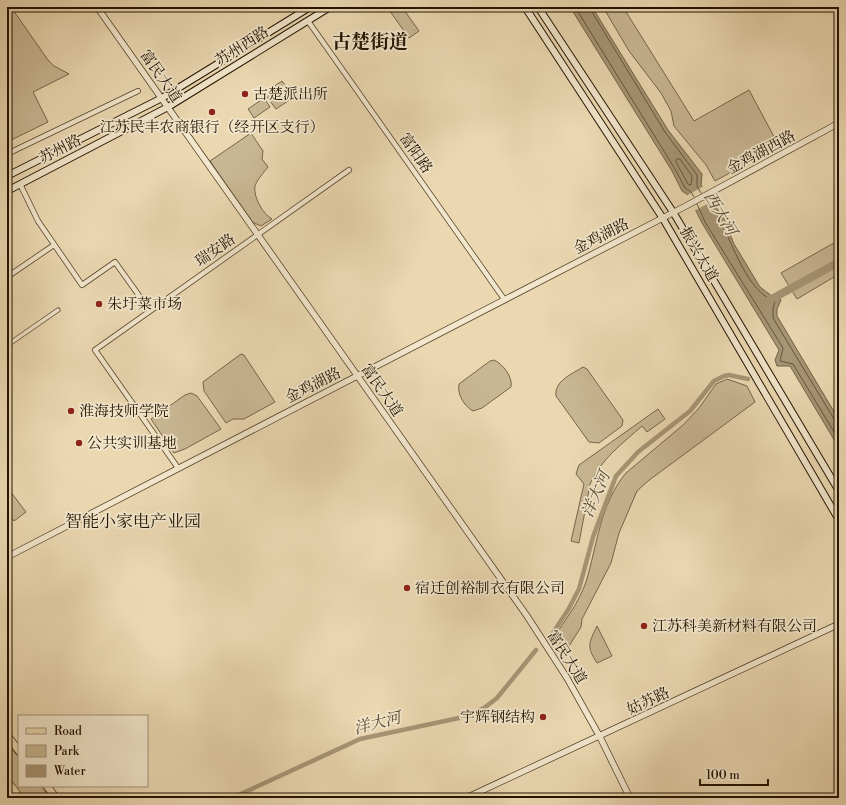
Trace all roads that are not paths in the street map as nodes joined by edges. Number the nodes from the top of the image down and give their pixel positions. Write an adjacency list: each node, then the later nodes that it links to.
1 (97, 7): 8 (street, 富民大道)
2 (310, 7): 8 (main road, 苏州西路)
3 (330, 7): 6 (main road, 苏州西路)
4 (525, 7): 17 (main road, 振兴大道)
5 (538, 7): 16 (main road, 振兴大道)
6 (308, 20): 9 (main road, 苏州西路); 21 (street, 富阳路)
7 (138, 91): 11 (street)
8 (162, 98): 9 (street, 富民大道); 13 (main road, 苏州路)
9 (168, 107): 14 (main road, 苏州路); 18 (street, 富民大道)
10 (839, 123): 16 (street, 金鸡湖西路)
11 (7, 154)
12 (349, 170): 18 (street, 瑞安路)
13 (7, 176)
14 (20, 184): 15 (main road, 苏州路); 19 (street)
15 (7, 191)
16 (673, 212): 17 (street, 金鸡湖路); 27 (main road, 振兴大道)
17 (662, 217): 21 (street, 金鸡湖路); 28 (main road, 振兴大道)
18 (258, 234): 23 (street, 瑞安路); 25 (street, 富民大道)
19 (54, 245): 20 (street); 23 (street)
20 (7, 277)
21 (504, 300): 25 (street, 金鸡湖路)
22 (58, 310): 24 (street)
23 (150, 311): 26 (street, 瑞安路)
24 (9, 344)
25 (357, 376): 26 (street, 金鸡湖路); 32 (street, 富民大道)
26 (178, 468): 29 (street, 金鸡湖路)
27 (839, 491)
28 (839, 520)
29 (7, 557)
30 (839, 624): 32 (street, 姑苏路)
31 (7, 736): 33 (main road)
32 (600, 737): 38 (street, 姑苏路); 39 (street, 富民大道)
33 (18, 750)
34 (7, 781): 36 (main road)
35 (48, 787): 37 (main road)
36 (20, 798)
37 (56, 798)
38 (466, 798)
39 (630, 798)

